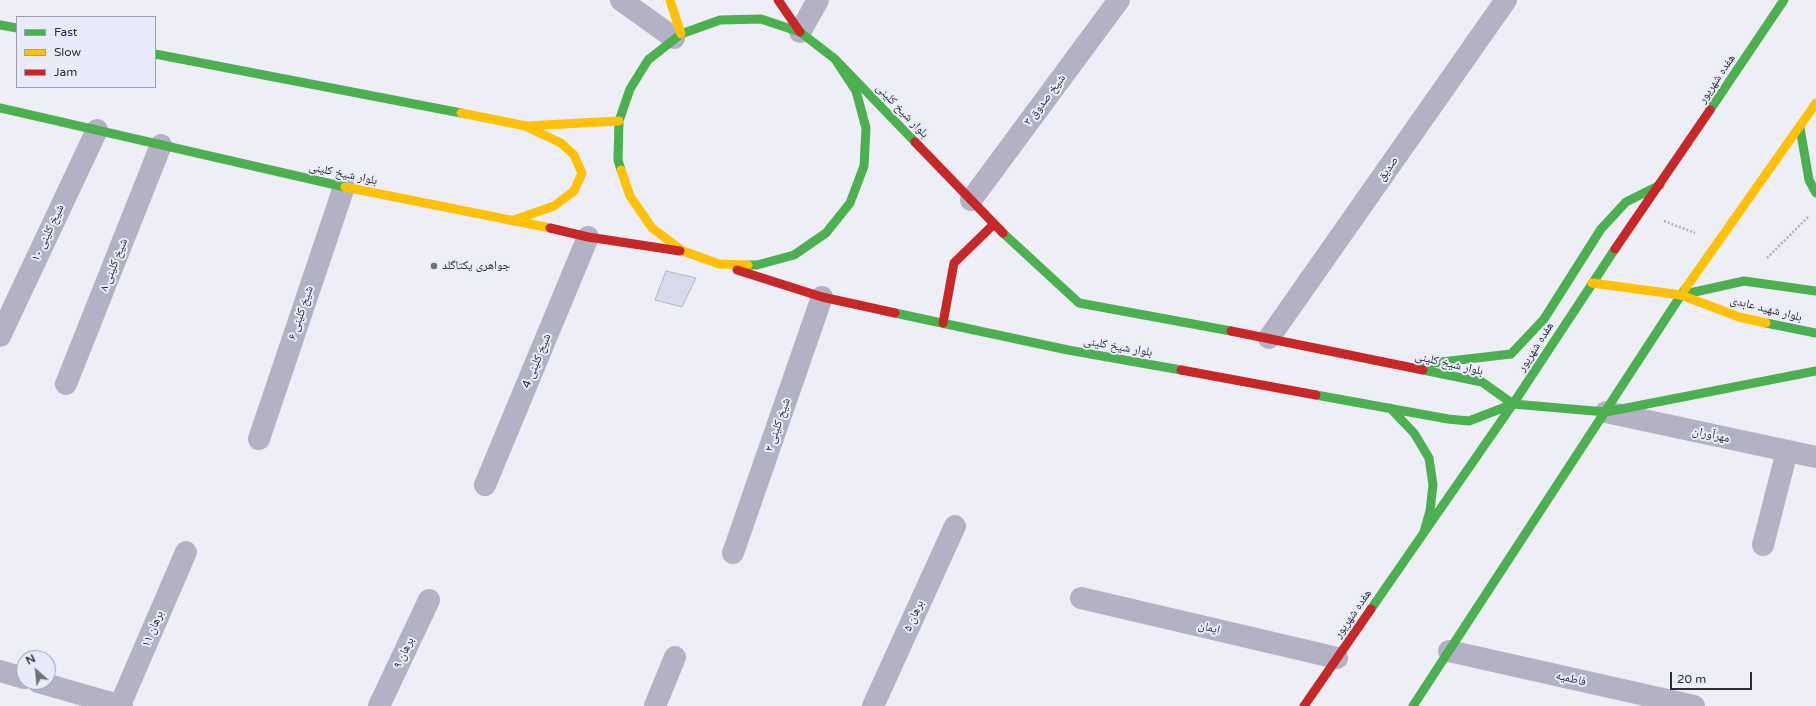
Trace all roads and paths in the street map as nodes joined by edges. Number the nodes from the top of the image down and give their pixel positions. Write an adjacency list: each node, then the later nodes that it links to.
1 (621, 0): 11 (street)
2 (670, 0): 11 (main road)
3 (778, 0): 10 (main road)
4 (818, 0): 10 (street)
5 (1119, 0): 24 (street, شیخ صدوق ۳)
6 (1506, 0): 37 (street, صدیق)
7 (1784, 0): 21 (main road, هفده شهریور)
8 (0, 24): 9 (main road)
9 (16, 28)
10 (800, 32): 11 (main road); 13 (main road)
11 (677, 36): 16 (main road)
12 (156, 54): 17 (main road)
13 (835, 59): 24 (main road, بلوار شیخ کلینی); 29 (main road)
14 (1816, 103): 18 (main road)
15 (0, 108): 19 (main road, بلوار شیخ کلینی)
16 (619, 121): 17 (main road); 28 (main road)
17 (526, 126): 25 (main road)
18 (1800, 128): 23 (main road); 32 (main road)
19 (97, 130): 20 (main road, بلوار شیخ کلینی); 36 (street, شیخ کلینی ۱۰)
20 (161, 145): 22 (main road, بلوار شیخ کلینی); 40 (street, شیخ کلینی ۸)
21 (1660, 185): 30 (main road, هفده شهریور); 38 (main road)
22 (344, 187): 25 (main road, بلوار شیخ کلینی); 44 (street, شیخ کلینی ۶)
23 (1816, 193)
24 (971, 200): 26 (main road, بلوار شیخ کلینی)
25 (514, 220): 27 (main road, بلوار شیخ کلینی)
26 (994, 224): 34 (main road); 37 (main road, بلوار شیخ کلینی)
27 (588, 237): 28 (main road, بلوار شیخ کلینی); 47 (street, شیخ کلینی 4)
28 (683, 252): 29 (main road, بلوار شیخ کلینی)
29 (719, 264): 33 (main road, بلوار شیخ کلینی)
30 (1592, 283): 32 (main road); 41 (main road, هفده شهریور)
31 (1816, 291): 32 (main road, بلوار شهید عابدی)
32 (1681, 295): 35 (main road, بلوار شهید عابدی); 43 (main road)
33 (822, 297): 34 (main road, بلوار شیخ کلینی); 52 (street, شیخ کلینی ۲)
34 (943, 323): 42 (main road, بلوار شیخ کلینی)
35 (1816, 333)
36 (0, 336)
37 (1269, 338): 38 (main road, بلوار شیخ کلینی)
38 (1404, 366): 41 (main road, بلوار شیخ کلینی)
39 (1816, 371): 43 (main road)
40 (66, 384)
41 (1513, 404): 42 (main road, بلوار شیخ کلینی); 43 (main road); 49 (main road, هفده شهریور)
42 (1390, 408): 49 (main road)
43 (1606, 412): 45 (street, مهرآوران); 55 (main road)
44 (259, 439)
45 (1787, 451): 46 (street, مهرآوران); 50 (street)
46 (1816, 457)
47 (485, 485)
48 (955, 526): 64 (street, برهان ۵)
49 (1423, 534): 57 (main road, هفده شهریور)
50 (1763, 545)
51 (186, 552): 61 (street, برهان ۱۱)
52 (733, 553)
53 (1081, 598): 57 (street, ایمان)
54 (429, 600): 62 (street, برهان ۹)
55 (1449, 652): 66 (main road); 67 (street, فاطمیه)
56 (675, 657): 63 (street)
57 (1337, 658): 65 (main road, هفده شهریور)
58 (0, 671): 59 (street)
59 (16, 676)
60 (56, 687): 61 (street)
61 (121, 706)
62 (379, 706)
63 (654, 706)
64 (873, 706)
65 (1304, 706)
66 (1413, 706)
67 (1694, 706)

